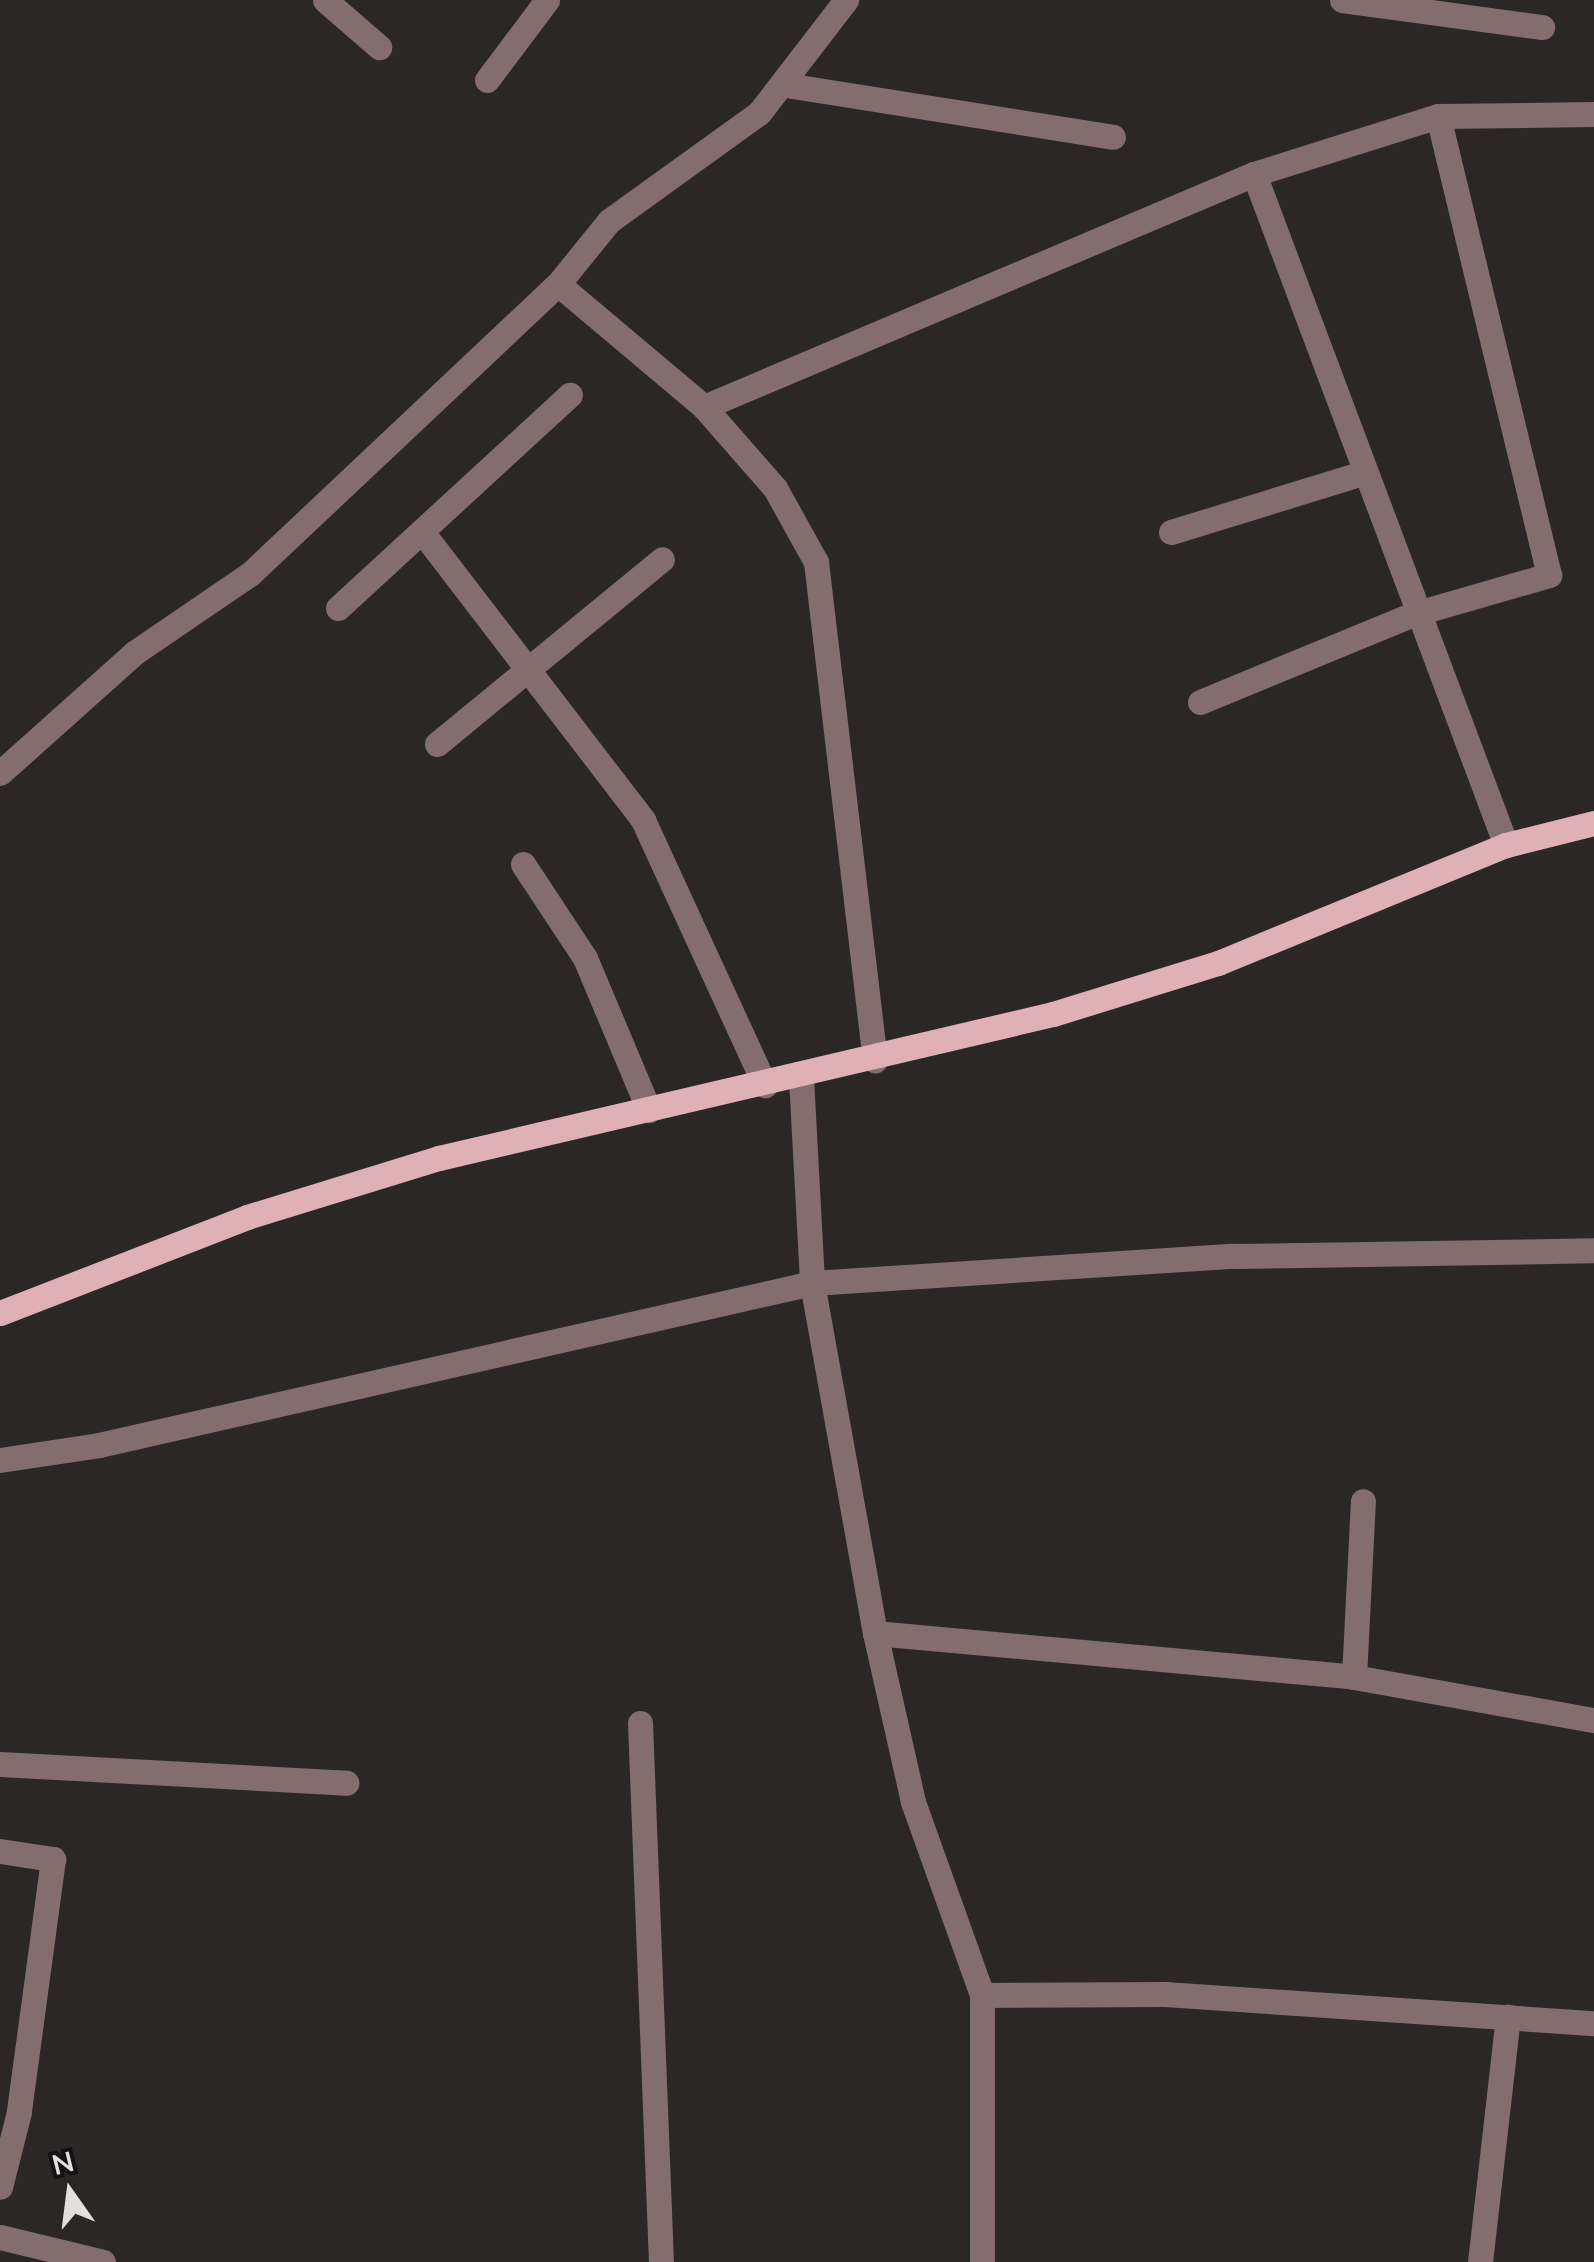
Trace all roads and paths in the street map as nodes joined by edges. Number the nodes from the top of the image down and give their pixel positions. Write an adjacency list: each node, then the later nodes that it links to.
1 (325, 0): 6 (street)
2 (547, 0): 7 (street)
3 (846, 0): 8 (street)
4 (1342, 0): 5 (street)
5 (1542, 27)
6 (379, 48)
7 (488, 80)
8 (786, 85): 11 (street); 13 (street)
9 (1594, 114): 10 (street)
10 (1438, 116): 12 (street); 21 (street)
11 (1113, 137)
12 (1254, 174): 15 (street); 16 (street)
13 (558, 284): 15 (street); 25 (street)
14 (570, 395): 18 (street)
15 (704, 407): 29 (street)
16 (1362, 473): 17 (street); 21 (street)
17 (1171, 532)
18 (422, 533): 20 (street); 22 (street)
19 (662, 559): 22 (street)
20 (338, 608)
21 (1414, 614): 23 (street); 27 (street)
22 (527, 669): 24 (street); 31 (street)
23 (1200, 702)
24 (437, 744)
25 (0, 773)
26 (1594, 823): 27 (main road)
27 (1506, 846): 29 (main road)
28 (523, 864): 32 (street)
29 (875, 1061): 30 (main road)
30 (801, 1078): 31 (main road); 34 (street)
31 (764, 1085): 32 (main road)
32 (649, 1110): 35 (main road)
33 (1594, 1250): 34 (street)
34 (812, 1283): 36 (street); 38 (street)
35 (0, 1313)
36 (0, 1460)
37 (1363, 1501): 39 (street)
38 (875, 1633): 39 (street); 45 (street)
39 (1354, 1677): 40 (street)
40 (1594, 1720)
41 (640, 1723): 51 (street)
42 (0, 1764): 43 (street)
43 (346, 1783)
44 (0, 1851): 48 (street)
45 (982, 1995): 46 (street); 52 (street)
46 (1508, 2017): 47 (street); 53 (street)
47 (1594, 2023)
48 (0, 2187)
49 (0, 2237): 50 (street)
50 (104, 2262)
51 (662, 2262)
52 (982, 2262)
53 (1480, 2262)

